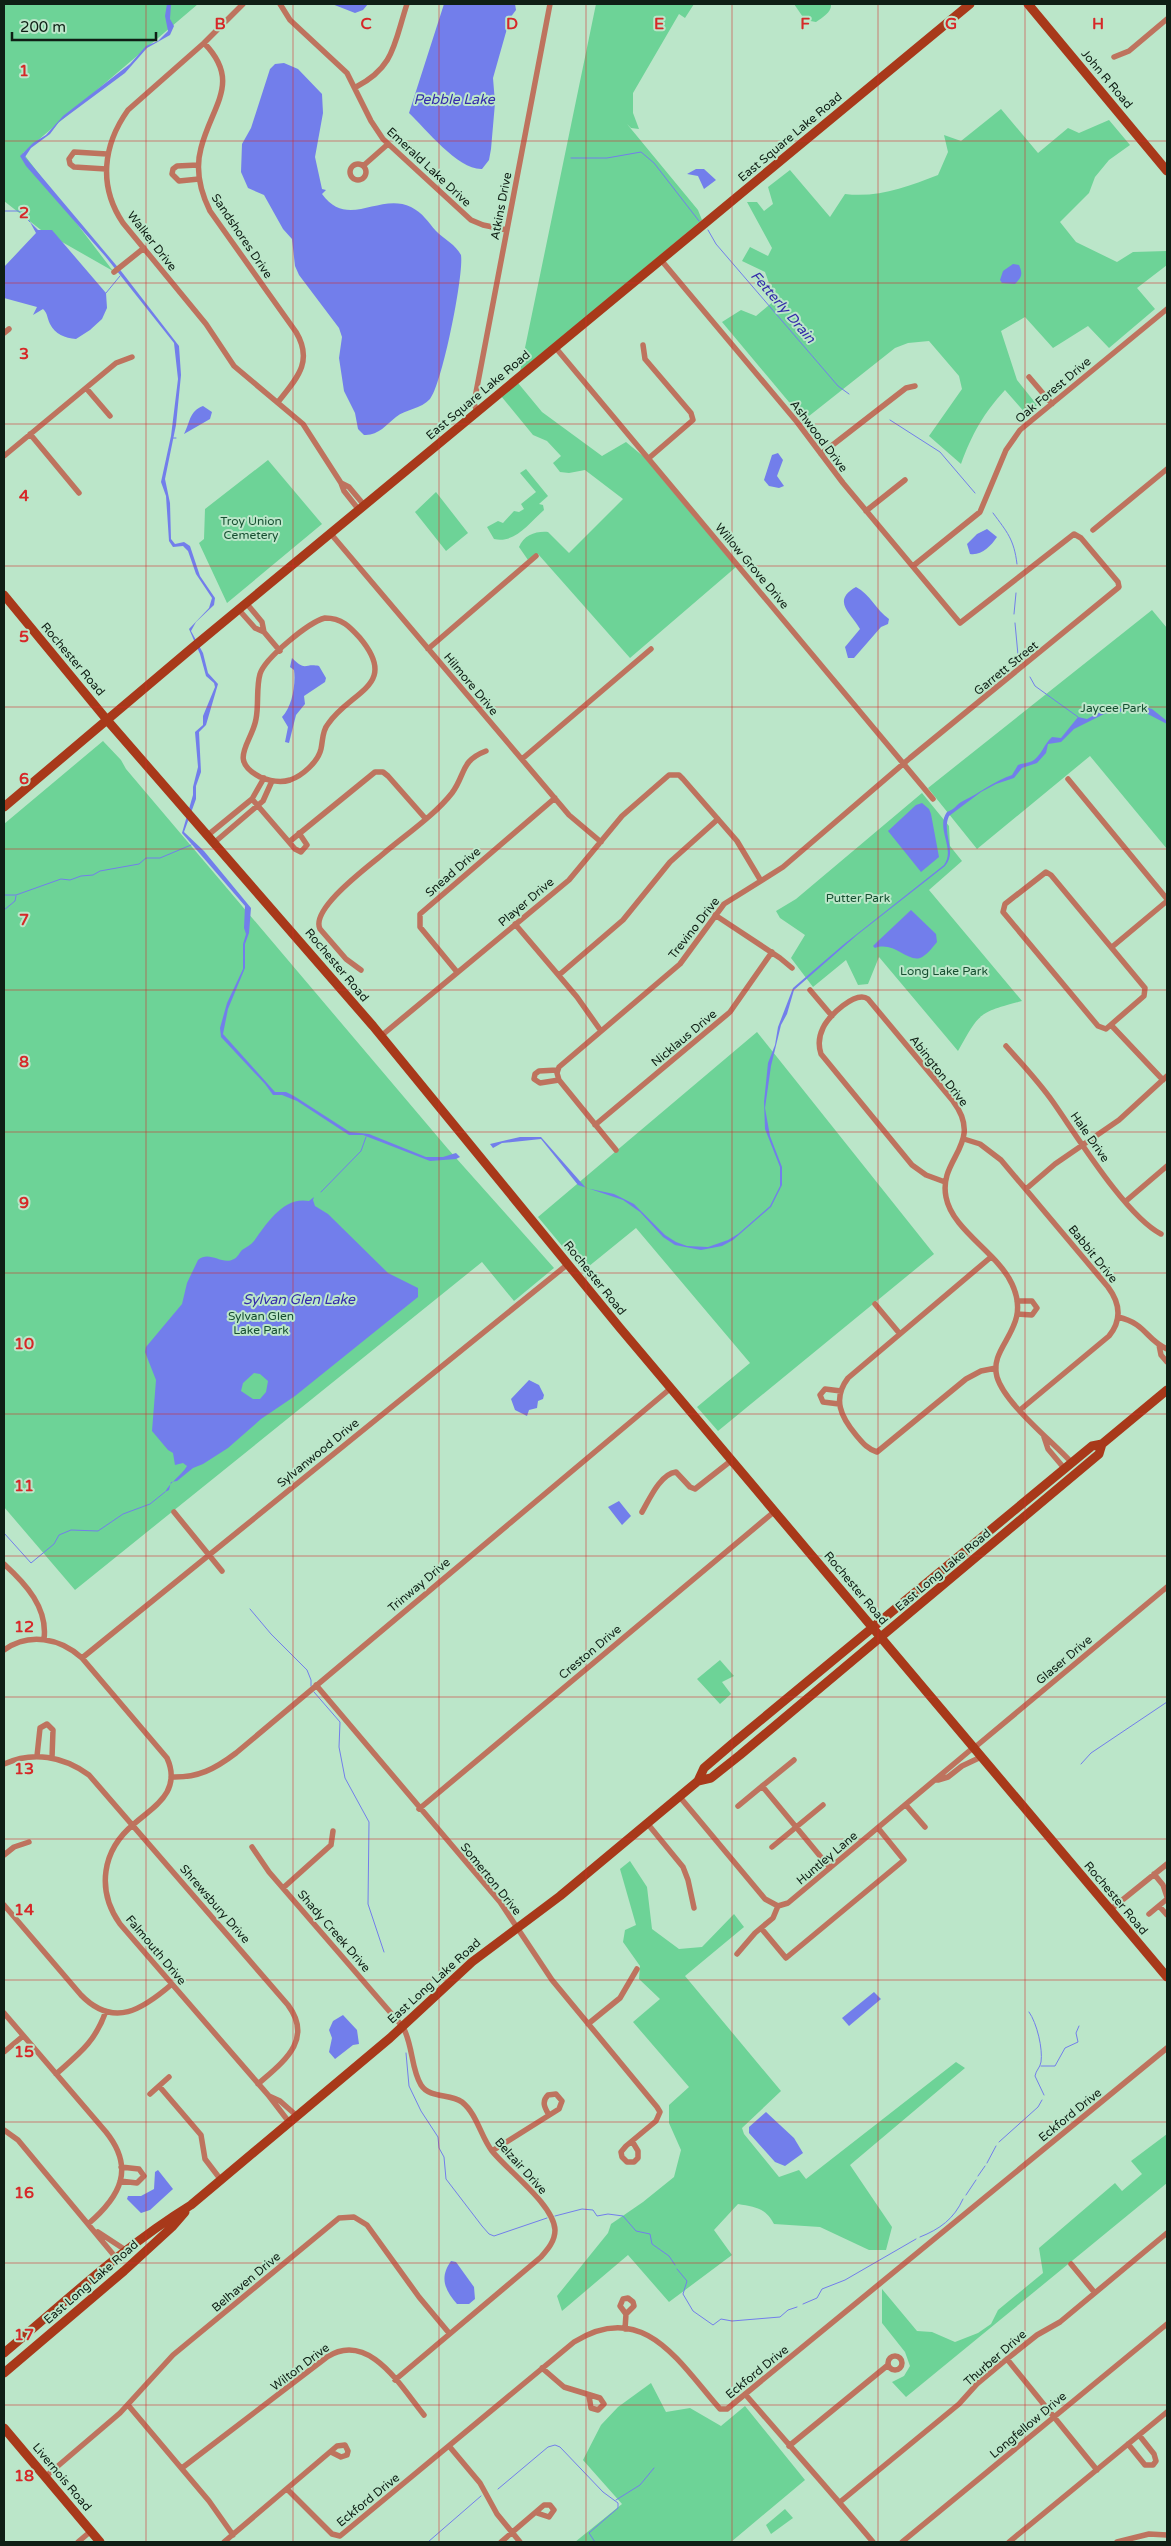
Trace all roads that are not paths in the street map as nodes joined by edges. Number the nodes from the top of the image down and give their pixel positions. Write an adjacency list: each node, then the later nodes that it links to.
1 (243, 4): 8 (street, Walker Drive)
2 (280, 4): 10 (street, Emerald Lake Drive)
3 (407, 4): 10 (street)
4 (550, 4): 18 (street, Atkins Drive)
5 (970, 4): 20 (main road, East Square Lake Road)
6 (1028, 4): 16 (main road, John R Road)
7 (1167, 19): 9 (street)
8 (204, 43): 12 (street, Walker Drive); 13 (street, Sandshores Drive)
9 (1114, 57)
10 (356, 87): 11 (street, Emerald Lake Drive)
11 (388, 144): 14 (street); 18 (street, Emerald Lake Drive)
12 (107, 154): 15 (street, Walker Drive); 15 (street)
13 (198, 165): 17 (street, Sandshores Drive); 17 (street)
14 (363, 166)
15 (106, 169): 19 (street, Walker Drive)
16 (1167, 171)
17 (199, 179): 29 (street, Sandshores Drive)
18 (507, 230): 31 (street, Atkins Drive)
19 (144, 248): 21 (street); 29 (street, Walker Drive)
20 (661, 260): 24 (main road, East Square Lake Road); 34 (street, Ashwood Drive)
21 (114, 272)
22 (1167, 310): 30 (street, Oak Forest Drive)
23 (643, 345): 36 (street)
24 (555, 347): 31 (main road, East Square Lake Road); 36 (street, Willow Grove Drive)
25 (132, 357): 28 (street)
26 (1029, 377): 30 (street)
27 (915, 386): 34 (street)
28 (86, 388): 32 (street); 33 (street)
29 (278, 402): 40 (street, Walker Drive)
30 (1052, 404): 45 (street, Oak Forest Drive)
31 (477, 412): 40 (main road, East Square Lake Road)
32 (110, 416)
33 (30, 434): 35 (street); 39 (street)
34 (821, 454): 41 (street, Ashwood Drive)
35 (4, 456)
36 (649, 458): 56 (street, Willow Grove Drive)
37 (1167, 469): 42 (street)
38 (904, 480): 41 (street)
39 (79, 493)
40 (361, 508): 43 (main road, East Square Lake Road)
41 (866, 511): 45 (street, Ashwood Drive)
42 (1093, 530)
43 (331, 534): 48 (main road, East Square Lake Road); 50 (street, Hilmore Drive)
44 (536, 556): 50 (street)
45 (913, 566): 46 (street, Ashwood Drive)
46 (1119, 587): 56 (street, Garrett Street)
47 (4, 595): 53 (main road, Rochester Road)
48 (243, 607): 49 (street); 49 (street); 53 (main road, East Square Lake Road)
49 (264, 632): 52 (street)
50 (428, 649): 55 (street, Hilmore Drive)
51 (651, 649): 55 (street)
52 (280, 650): 57 (street); 59 (street)
53 (107, 720): 64 (main road, East Square Lake Road); 68 (main road, Rochester Road)
54 (486, 751): 65 (street)
55 (522, 759): 60 (street, Hilmore Drive)
56 (904, 764): 62 (street, Willow Grove Drive); 71 (street, Trevino Drive)
57 (264, 778): 59 (street); 61 (street)
58 (1068, 779): 72 (street)
59 (272, 781): 63 (street)
60 (554, 798): 70 (street, Hilmore Drive); 79 (street, Snead Drive)
61 (252, 799): 63 (street); 68 (street)
62 (933, 799)
63 (258, 806): 68 (street); 69 (street)
64 (4, 807)
65 (425, 818): 67 (street); 78 (street)
66 (718, 819): 70 (street, Player Drive); 71 (street); 80 (street)
67 (299, 833): 69 (street); 69 (street)
68 (212, 839): 85 (main road, Rochester Road)
69 (288, 842)
70 (601, 842): 74 (street, Player Drive)
71 (761, 881): 73 (street, Trevino Drive)
72 (1167, 900): 75 (street)
73 (715, 915): 76 (street); 84 (street, Trevino Drive)
74 (515, 924): 79 (street, Player Drive); 80 (street)
75 (1112, 947): 83 (street); 83 (street)
76 (772, 952): 77 (street); 88 (street, Nicklaus Drive)
77 (792, 968)
78 (361, 970)
79 (457, 972): 85 (street, Player Drive)
80 (559, 975): 84 (street)
81 (810, 990): 82 (street)
82 (832, 1016): 89 (street, Abington Drive); 93 (street)
83 (1111, 1025): 87 (street)
84 (601, 1030): 88 (street, Trevino Drive)
85 (381, 1036): 98 (main road, Rochester Road)
86 (1006, 1046): 90 (street, Hale Drive)
87 (1165, 1078): 90 (street)
88 (595, 1125): 91 (street)
89 (964, 1139): 93 (street); 94 (street, Babbit Drive)
90 (1084, 1145): 94 (street); 95 (street, Hale Drive)
91 (616, 1150)
92 (1167, 1166): 95 (street)
93 (945, 1182): 97 (street)
94 (1026, 1189): 102 (street, Babbit Drive)
95 (1126, 1200): 96 (street, Hale Drive)
96 (1162, 1234)
97 (992, 1257): 99 (street); 103 (street)
98 (568, 1264): 108 (main road, Rochester Road); 125 (street, Sylvanwood Drive)
99 (1017, 1301): 101 (street); 101 (street)
100 (874, 1304): 103 (street)
101 (1017, 1314): 107 (street)
102 (1118, 1317): 104 (street); 112 (street)
103 (900, 1334): 110 (street)
104 (1159, 1345): 105 (street); 106 (street)
105 (1167, 1349)
106 (1167, 1362)
107 (996, 1368): 111 (street); 112 (street)
108 (671, 1388): 115 (main road, Rochester Road); 138 (street, Trinway Drive)
109 (1167, 1390): 113 (main road, East Long Lake Road)
110 (841, 1391): 111 (street); 111 (street)
111 (839, 1404)
112 (1020, 1410): 116 (street)
113 (1102, 1444): 114 (main road, East Long Lake Road); 117 (main road, East Long Lake Road)
114 (1081, 1454): 116 (main road, East Long Lake Road); 117 (main road)
115 (732, 1460): 120 (street); 121 (main road, Rochester Road)
116 (1067, 1465): 118 (main road, East Long Lake Road)
117 (1086, 1465): 122 (main road, East Long Lake Road)
118 (1024, 1500): 122 (main road); 123 (main road, East Long Lake Road)
119 (174, 1512): 125 (street)
120 (642, 1512)
121 (775, 1512): 131 (main road, Rochester Road); 155 (street, Creston Drive)
122 (1032, 1512): 124 (main road, East Long Lake Road)
123 (1003, 1518): 124 (main road); 129 (main road, East Long Lake Road)
124 (1009, 1531): 130 (main road, East Long Lake Road)
125 (208, 1555): 127 (street); 136 (street, Sylvanwood Drive)
126 (4, 1564): 133 (street)
127 (222, 1571)
128 (1167, 1587): 140 (street, Glaser Drive)
129 (900, 1604): 130 (main road); 131 (main road, East Long Lake Road)
130 (910, 1614): 132 (main road, East Long Lake Road)
131 (872, 1627): 132 (main road, Rochester Road); 134 (main road, East Long Lake Road)
132 (882, 1638): 137 (main road, East Long Lake Road); 140 (main road, Rochester Road)
133 (44, 1639): 135 (street); 136 (street)
134 (848, 1647): 137 (main road); 139 (main road, East Long Lake Road)
135 (4, 1650)
136 (82, 1658): 147 (street)
137 (853, 1661): 141 (main road, East Long Lake Road)
138 (316, 1685): 147 (street, Trinway Drive); 155 (street, Somerton Drive)
139 (735, 1741): 141 (main road); 148 (main road, East Long Lake Road)
140 (974, 1748): 143 (main road, Rochester Road); 149 (street, Huntley Lane)
141 (740, 1755): 148 (main road, East Long Lake Road)
142 (37, 1756): 144 (street, Shrewsbury Drive); 144 (street); 146 (street, Shrewsbury Drive)
143 (982, 1757): 149 (street, Huntley Lane); 175 (main road, Rochester Road)
144 (52, 1758): 157 (street, Shrewsbury Drive)
145 (794, 1760): 150 (street)
146 (4, 1764)
147 (171, 1777): 157 (street, Falmouth Drive)
148 (698, 1781): 151 (main road, East Long Lake Road)
149 (936, 1781): 153 (street, Huntley Lane)
150 (762, 1786): 154 (street); 158 (street)
151 (679, 1796): 156 (main road, East Long Lake Road); 172 (street)
152 (823, 1805): 158 (street)
153 (906, 1805): 159 (street); 160 (street, Huntley Lane)
154 (738, 1806)
155 (420, 1808): 178 (street, Somerton Drive)
156 (647, 1823): 174 (street); 178 (main road, East Long Lake Road)
157 (133, 1824): 183 (street, Falmouth Drive); 193 (street, Shrewsbury Drive)
158 (796, 1827): 164 (street); 167 (street)
159 (925, 1827)
160 (878, 1828): 167 (street, Huntley Lane); 179 (street)
161 (333, 1831): 169 (street)
162 (28, 1842): 165 (street)
163 (252, 1847): 169 (street, Shady Creek Drive)
164 (772, 1847)
165 (4, 1855)
166 (1167, 1864): 168 (street)
167 (830, 1868): 172 (street, Huntley Lane)
168 (1154, 1874): 170 (street); 175 (street)
169 (283, 1888): 187 (street, Shady Creek Drive)
170 (1167, 1898): 173 (street)
171 (4, 1904): 184 (street)
172 (778, 1906): 179 (street, Huntley Lane)
173 (1159, 1906): 176 (street); 177 (street)
174 (694, 1908)
175 (1110, 1910): 182 (main road, Rochester Road)
176 (1149, 1914)
177 (1167, 1915)
178 (518, 1928): 186 (street, Somerton Drive); 187 (main road, East Long Lake Road)
179 (762, 1928): 180 (street, Huntley Lane)
180 (737, 1954)
181 (637, 1969): 186 (street)
182 (1167, 1977)
183 (172, 1984): 184 (street); 193 (street, Falmouth Drive)
184 (106, 2011): 191 (street)
185 (4, 2013): 188 (street)
186 (588, 2024): 201 (street, Somerton Drive)
187 (402, 2027): 198 (main road, East Long Lake Road); 202 (street, Belzair Drive)
188 (23, 2036): 190 (street); 191 (street)
189 (1167, 2048): 227 (street, Eckford Drive)
190 (4, 2052)
191 (56, 2074): 203 (street)
192 (169, 2077): 194 (street)
193 (258, 2084): 196 (street, Falmouth Drive)
194 (159, 2086): 195 (street); 204 (street)
195 (150, 2094)
196 (269, 2096): 198 (street, Falmouth Drive); 199 (street, Falmouth Drive)
197 (549, 2115): 202 (street)
198 (297, 2116): 199 (main road, East Long Lake Road)
199 (289, 2122): 204 (main road, East Long Lake Road)
200 (4, 2130): 207 (street)
201 (632, 2141)
202 (492, 2151): 219 (street, Belzair Drive)
203 (121, 2167): 205 (street); 205 (street)
204 (221, 2180): 206 (main road, East Long Lake Road)
205 (120, 2182): 207 (street)
206 (191, 2205): 209 (main road, East Long Lake Road); 213 (main road, East Long Lake Road)
207 (90, 2226): 210 (street); 211 (street)
208 (1167, 2233): 215 (street, Thurber Drive)
209 (144, 2238): 210 (main road, East Long Lake Road); 213 (main road)
210 (127, 2251): 211 (main road, East Long Lake Road)
211 (117, 2259): 214 (main road, East Long Lake Road)
212 (1071, 2264): 215 (street)
213 (121, 2274): 221 (main road, East Long Lake Road)
214 (96, 2278): 220 (main road, East Long Lake Road); 221 (main road)
215 (1095, 2293): 222 (street, Thurber Drive)
216 (626, 2314): 218 (street)
217 (1167, 2324): 232 (street, Longfellow Drive)
218 (625, 2329): 224 (street, Eckford Drive); 227 (street, Eckford Drive)
219 (449, 2333): 226 (street); 229 (street, Belhaven Drive)
220 (4, 2353)
221 (27, 2354): 225 (main road, East Long Lake Road)
222 (1006, 2359): 232 (street); 243 (street, Thurber Drive)
223 (888, 2365): 237 (street)
224 (542, 2368): 228 (street); 236 (street, Eckford Drive)
225 (4, 2373)
226 (395, 2380): 231 (street, Wilton Drive); 239 (street, Wilton Drive)
227 (746, 2394): 237 (street)
228 (589, 2396)
229 (128, 2405): 239 (street); 241 (street, Belhaven Drive)
230 (1167, 2412): 234 (street)
231 (424, 2415)
232 (1054, 2417): 240 (street); 255 (street, Longfellow Drive)
233 (4, 2428): 241 (main road, Livernois Road)
234 (1139, 2435): 235 (street); 235 (street)
235 (1128, 2444): 240 (street)
236 (449, 2446): 242 (street, Eckford Drive); 246 (street)
237 (789, 2446): 243 (street)
238 (331, 2452): 242 (street)
239 (182, 2468): 247 (street)
240 (1097, 2470): 256 (street)
241 (45, 2476): 245 (main road, Livernois Road)
242 (287, 2489): 247 (street)
243 (840, 2502): 254 (street)
244 (537, 2513): 246 (street)
245 (91, 2532): 249 (street); 250 (main road, Livernois Road)
246 (512, 2533): 252 (street); 253 (street)
247 (233, 2534): 251 (street)
248 (1167, 2535): 257 (street)
249 (78, 2542)
250 (100, 2542)
251 (224, 2542)
252 (501, 2542)
253 (520, 2542)
254 (873, 2542)
255 (902, 2542)
256 (1009, 2542)
257 (1118, 2542)

